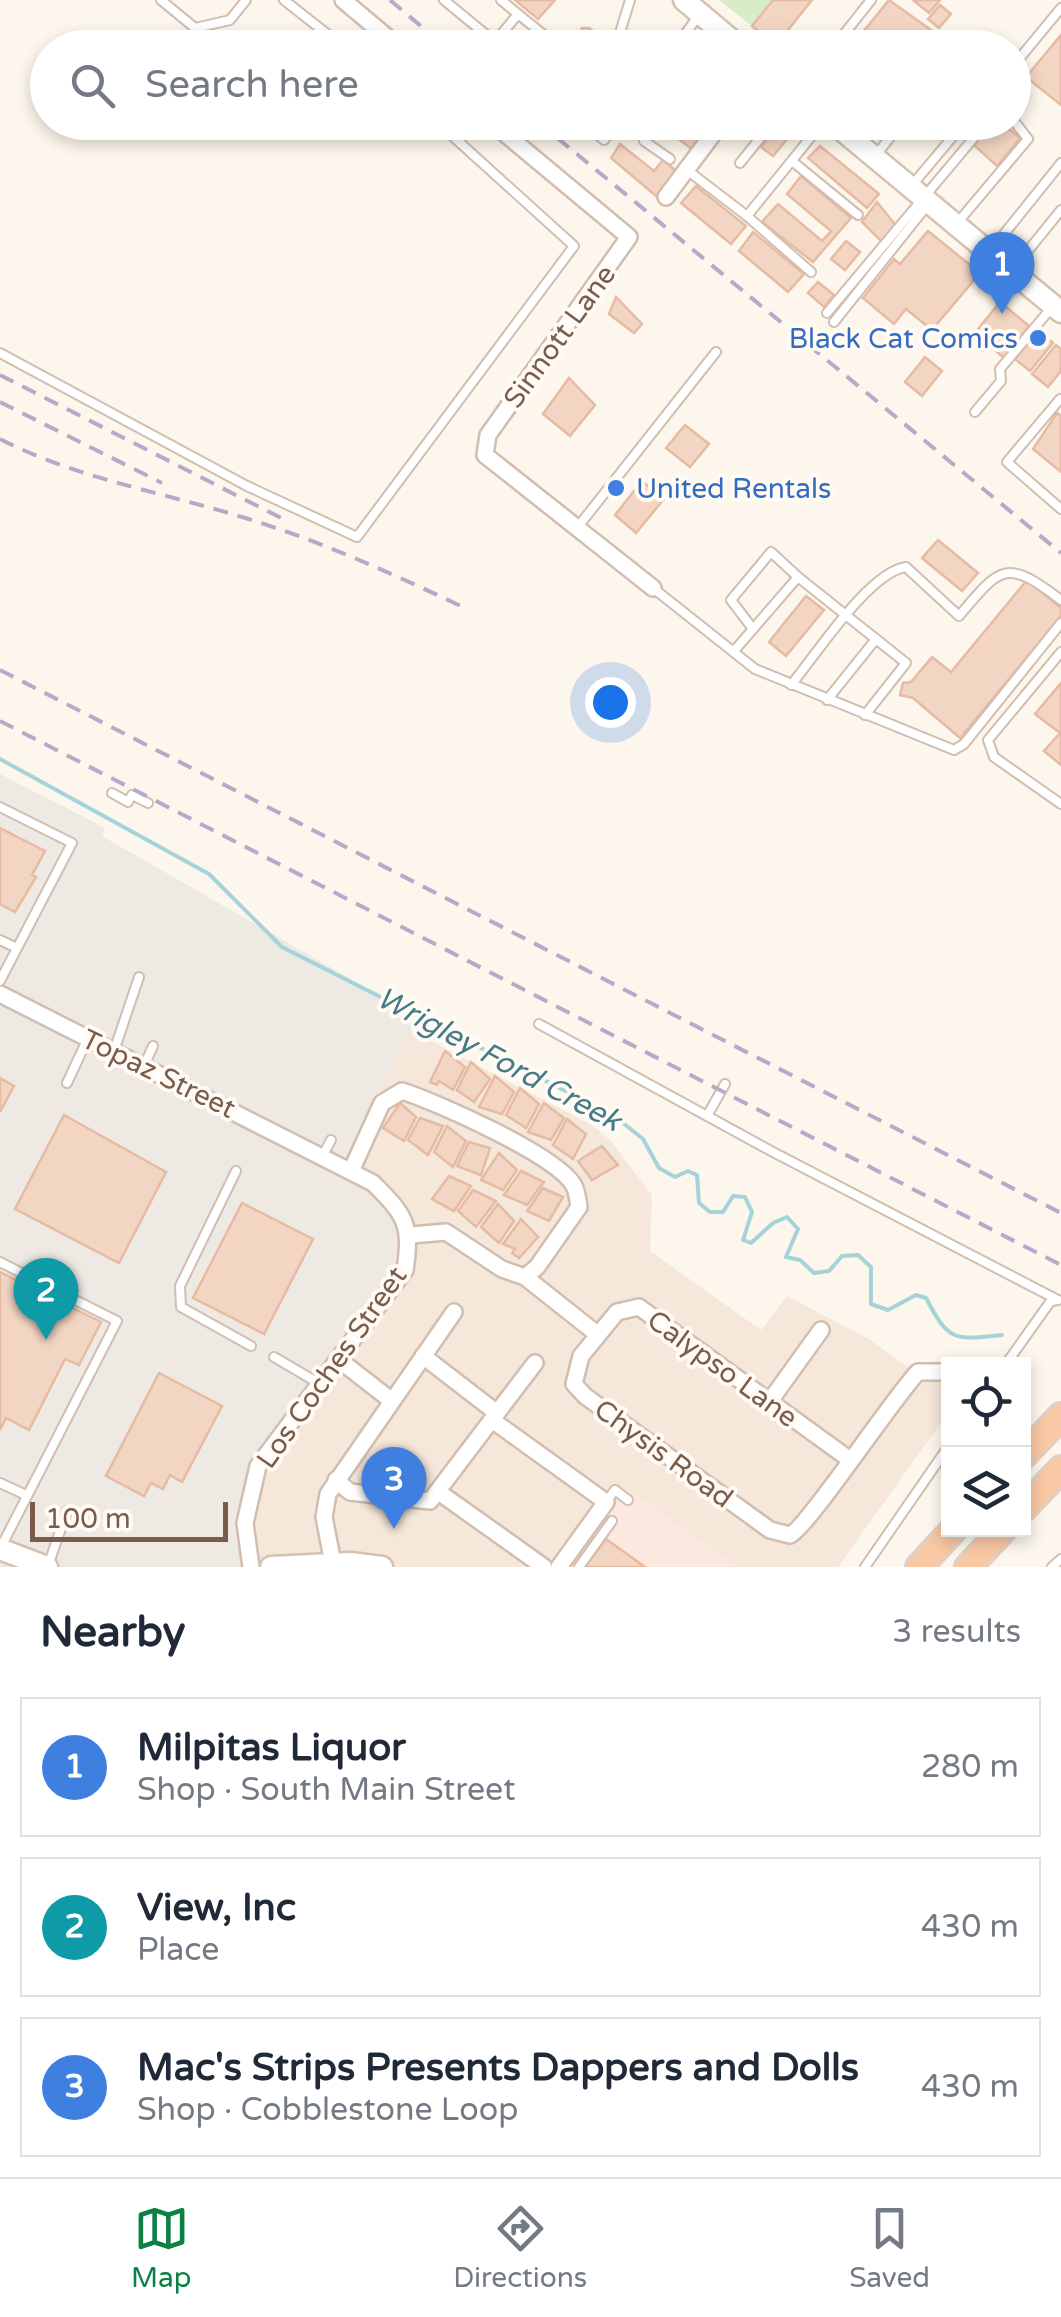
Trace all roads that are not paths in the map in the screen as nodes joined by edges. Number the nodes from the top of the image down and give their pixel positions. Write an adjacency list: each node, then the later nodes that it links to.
1 (161, 0): 2 (lane)
2 (246, 0)
3 (284, 0): 12 (lane)
4 (343, 0): 13 (street)
5 (444, 0): 14 (lane)
6 (500, 0): 11 (lane)
7 (630, 0): 17 (lane)
8 (871, 0): 19 (lane)
9 (692, 7): 18 (main road)
10 (1061, 8): 20 (lane)
11 (518, 14): 15 (lane); 16 (lane)
12 (322, 30)
13 (379, 30)
14 (479, 30)
15 (507, 30)
16 (538, 30)
17 (621, 30)
18 (711, 30)
19 (847, 30)
20 (1031, 44)
21 (457, 140): 50 (lane)
22 (513, 140): 54 (street, Sinnott Lane)
23 (645, 140): 33 (lane)
24 (709, 140): 37 (street)
25 (758, 140): 35 (lane)
26 (808, 140): 34 (lane)
27 (853, 140): 32 (main road)
28 (888, 140): 32 (lane)
29 (954, 140): 38 (lane)
30 (971, 140): 38 (lane)
31 (1027, 140): 43 (lane)
32 (874, 158): 38 (main road)
33 (670, 159)
34 (792, 160): 41 (lane); 42 (lane)
35 (740, 163)
36 (1061, 163): 44 (lane)
37 (687, 170): 39 (street); 42 (lane)
38 (921, 196): 43 (main road); 47 (lane); 48 (lane)
39 (666, 198)
40 (1061, 210): 44 (lane)
41 (858, 215)
42 (747, 216): 45 (lane)
43 (956, 225): 44 (main road)
44 (997, 265): 46 (main road)
45 (811, 272)
46 (1057, 309): 52 (lane)
47 (828, 312)
48 (834, 322)
49 (716, 352): 54 (lane)
50 (0, 353)
51 (1061, 399): 53 (lane)
52 (976, 412)
53 (1061, 510)
54 (578, 528): 56 (street)
55 (798, 577): 58 (lane); 60 (lane); 60 (lane)
56 (653, 588): 62 (lane)
57 (1061, 600): 58 (lane)
58 (848, 616): 61 (lane); 64 (lane)
59 (1061, 623): 66 (lane)
60 (754, 628): 62 (lane)
61 (876, 639): 65 (lane); 66 (lane)
62 (734, 651): 64 (lane)
63 (1061, 652): 69 (lane)
64 (791, 684): 65 (lane)
65 (828, 700): 66 (lane)
66 (865, 715)
67 (112, 793): 68 (lane)
68 (148, 803)
69 (1061, 804)
70 (0, 807): 72 (lane)
71 (0, 940): 72 (lane)
72 (17, 948): 74 (lane)
73 (139, 977): 79 (lane)
74 (0, 982)
75 (0, 994): 77 (street, Topaz Street)
76 (538, 1024): 83 (lane)
77 (88, 1038): 79 (street, Topaz Street); 81 (lane)
78 (153, 1046): 80 (lane)
79 (114, 1050): 80 (street, Topaz Street)
80 (144, 1066): 84 (street, Topaz Street)
81 (67, 1082)
82 (725, 1084): 83 (lane)
83 (706, 1116): 90 (lane)
84 (324, 1149): 85 (street, Los Coches Street)
85 (351, 1170): 87 (street, Los Coches Street); 89 (street)
86 (236, 1171): 94 (lane)
87 (411, 1235): 89 (street); 98 (street, Los Coches Street)
88 (0, 1262): 113 (lane)
89 (525, 1278): 93 (street)
90 (1060, 1300): 97 (lane)
91 (454, 1312): 95 (street)
92 (821, 1330): 103 (street)
93 (598, 1334): 103 (street, Calypso Lane); 108 (street, Chysis Road)
94 (252, 1346)
95 (423, 1356): 102 (street); 105 (street)
96 (274, 1357): 101 (lane)
97 (1011, 1357)
98 (338, 1359): 101 (street, Los Coches Street); 102 (street)
99 (535, 1363): 105 (street)
100 (941, 1372): 108 (street, Chysis Road)
101 (320, 1384): 125 (street, Los Coches Street)
102 (392, 1400): 110 (street)
103 (770, 1401): 108 (street, Calypso Lane)
104 (1061, 1416): 106 (highway)
105 (494, 1417): 112 (street); 116 (street)
106 (1031, 1448)
107 (941, 1457): 131 (lane)
108 (849, 1458)
109 (1061, 1469): 115 (highway)
110 (336, 1480): 112 (street); 123 (street)
111 (0, 1483): 113 (lane)
112 (440, 1493): 128 (street)
113 (26, 1495): 121 (lane)
114 (628, 1500): 116 (lane)
115 (1031, 1501)
116 (606, 1502): 129 (street)
117 (67, 1511): 124 (lane)
118 (612, 1522): 130 (lane)
119 (947, 1537): 132 (highway)
120 (997, 1537): 133 (highway)
121 (0, 1549): 124 (main road)
122 (1061, 1559): 134 (lane)
123 (333, 1563): 126 (main road); 127 (main road)
124 (47, 1567)
125 (251, 1567)
126 (271, 1567)
127 (382, 1567)
128 (544, 1567)
129 (559, 1567)
130 (580, 1567)
131 (865, 1567)
132 (919, 1567)
133 (968, 1567)
134 (1052, 1567)

